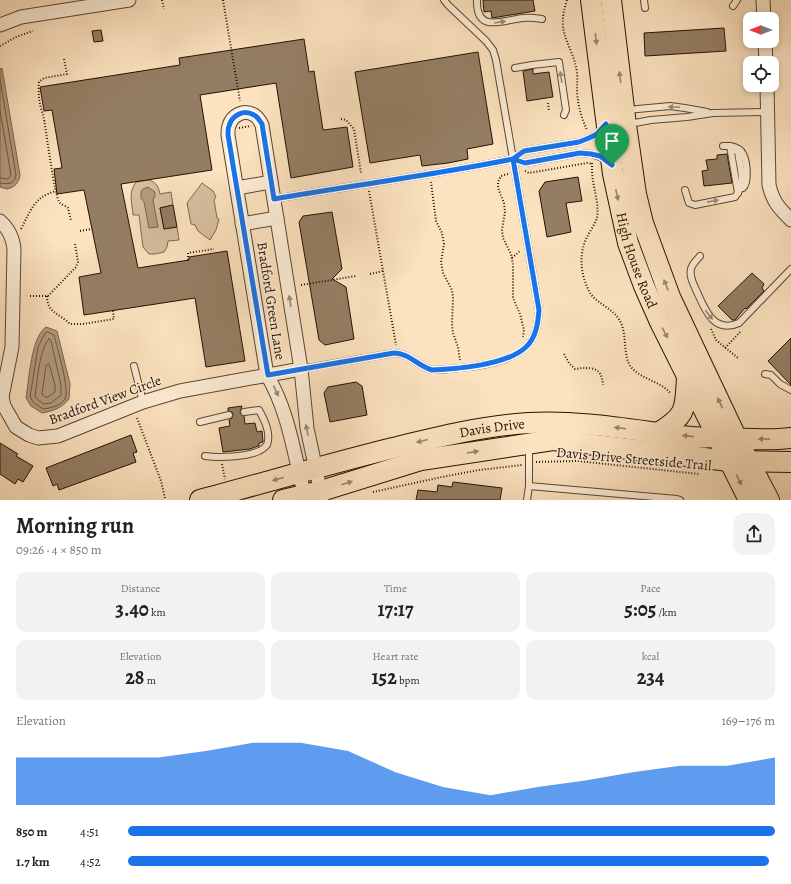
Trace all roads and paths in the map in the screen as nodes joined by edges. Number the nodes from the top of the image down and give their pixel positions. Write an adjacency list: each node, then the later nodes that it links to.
1 (129, 0): 17 (street)
2 (162, 0): 14 (path)
3 (223, 0): 22 (path)
4 (444, 0): 37 (lane)
5 (477, 0): 16 (lane, one-way to 16)
6 (567, 0): 34 (path)
7 (591, 0): 32 (main road, High House Road, one-way to 32)
8 (611, 0): 29 (main road, High House Road, one-way to 8)
9 (644, 0): 13 (lane)
10 (737, 0): 12 (lane)
11 (763, 0): 15 (street)
12 (733, 6)
13 (645, 8)
14 (164, 9)
15 (764, 12)
16 (542, 19)
17 (0, 25)
18 (33, 31): 19 (path)
19 (0, 46)
20 (64, 58): 49 (path)
21 (515, 68): 28 (lane, one-way to 21)
22 (238, 91)
23 (768, 92): 26 (street)
24 (548, 103): 25 (path)
25 (550, 111)
26 (769, 112): 27 (lane); 53 (street)
27 (713, 113): 29 (lane); 29 (lane, one-way to 29)
28 (564, 115)
29 (625, 117): 92 (main road, High House Road, one-way to 29)
30 (341, 119): 42 (path)
31 (262, 124): 33 (path); 33 (street); 45 (street, Bradford Green Lane)
32 (606, 124): 37 (lane); 40 (main road, High House Road)
33 (228, 130): 46 (street, Bradford Green Lane)
34 (588, 134)
35 (723, 146): 36 (lane)
36 (730, 146): 50 (lane); 50 (lane)
37 (513, 159): 40 (lane); 43 (lane); 74 (lane)
38 (592, 160): 39 (path)
39 (592, 164): 41 (path); 85 (path)
40 (612, 165): 82 (main road, High House Road, one-way to 82)
41 (525, 170)
42 (361, 173)
43 (430, 174): 51 (lane); 78 (path)
44 (508, 174): 74 (path)
45 (272, 182): 46 (street); 51 (street, Bradford Green Lane)
46 (237, 188): 56 (street, Bradford Green Lane)
47 (369, 190): 65 (path)
48 (685, 190): 50 (lane, one-way to 50)
49 (56, 191): 55 (path); 57 (path)
50 (739, 192)
51 (274, 199): 52 (street, Bradford Green Lane)
52 (277, 218): 56 (street); 79 (street, Bradford Green Lane, one-way to 52)
53 (791, 220)
54 (0, 221): 86 (street, Bradford View Circle)
55 (71, 221)
56 (242, 224): 81 (street, Bradford Green Lane)
57 (21, 229)
58 (92, 229): 59 (path)
59 (80, 232)
60 (75, 244): 70 (path)
61 (214, 249): 63 (path)
62 (700, 256): 64 (lane, one-way to 64)
63 (188, 260)
64 (791, 270)
65 (383, 271): 66 (path); 73 (path)
66 (370, 274)
67 (356, 276): 68 (path)
68 (301, 285)
69 (30, 296): 70 (path)
70 (47, 296): 71 (path)
71 (113, 311)
72 (710, 326): 76 (path)
73 (395, 344)
74 (518, 353): 78 (lane)
75 (564, 354): 83 (path)
76 (738, 358)
77 (134, 366): 86 (lane)
78 (461, 367): 79 (lane)
79 (301, 369): 81 (street, Bradford View Circle); 102 (street, Bradford Green Lane, one-way to 79)
80 (765, 374): 84 (lane)
81 (268, 375): 86 (street, Bradford View Circle); 102 (street, Bradford Green Lane, one-way to 102)
82 (687, 376): 91 (main road); 92 (main road, High House Road)
83 (603, 385)
84 (791, 390)
85 (673, 400)
86 (143, 402)
87 (244, 412): 96 (lane)
88 (229, 415): 90 (lane)
89 (137, 418): 108 (path)
90 (200, 422)
91 (658, 433): 92 (main road, Davis Drive, one-way to 91); 102 (main road, Davis Drive, one-way to 102)
92 (727, 438): 93 (main road, Davis Drive, one-way to 92); 98 (main road, High House Road); 99 (main road, High House Road)
93 (791, 438)
94 (528, 444): 98 (main road, Davis Drive); 105 (lane); 107 (main road, Davis Drive, one-way to 94)
95 (205, 456): 96 (lane)
96 (221, 458): 104 (path)
97 (540, 461): 103 (path, Davis Drive Streetside Trail)
98 (729, 461): 99 (main road, Davis Drive); 113 (main road, High House Road, one-way to 113)
99 (748, 461): 100 (main road, Davis Drive); 114 (main road, High House Road)
100 (791, 462)
101 (515, 467): 106 (path)
102 (308, 471): 107 (street); 109 (main road, Davis Drive, one-way to 109)
103 (704, 474)
104 (226, 482)
105 (530, 486): 111 (lane); 112 (lane)
106 (367, 493)
107 (313, 496): 110 (main road, Davis Drive)
108 (166, 498)
109 (200, 500)
110 (283, 500)
111 (527, 500)
112 (680, 500)
113 (749, 500)
114 (769, 500)

